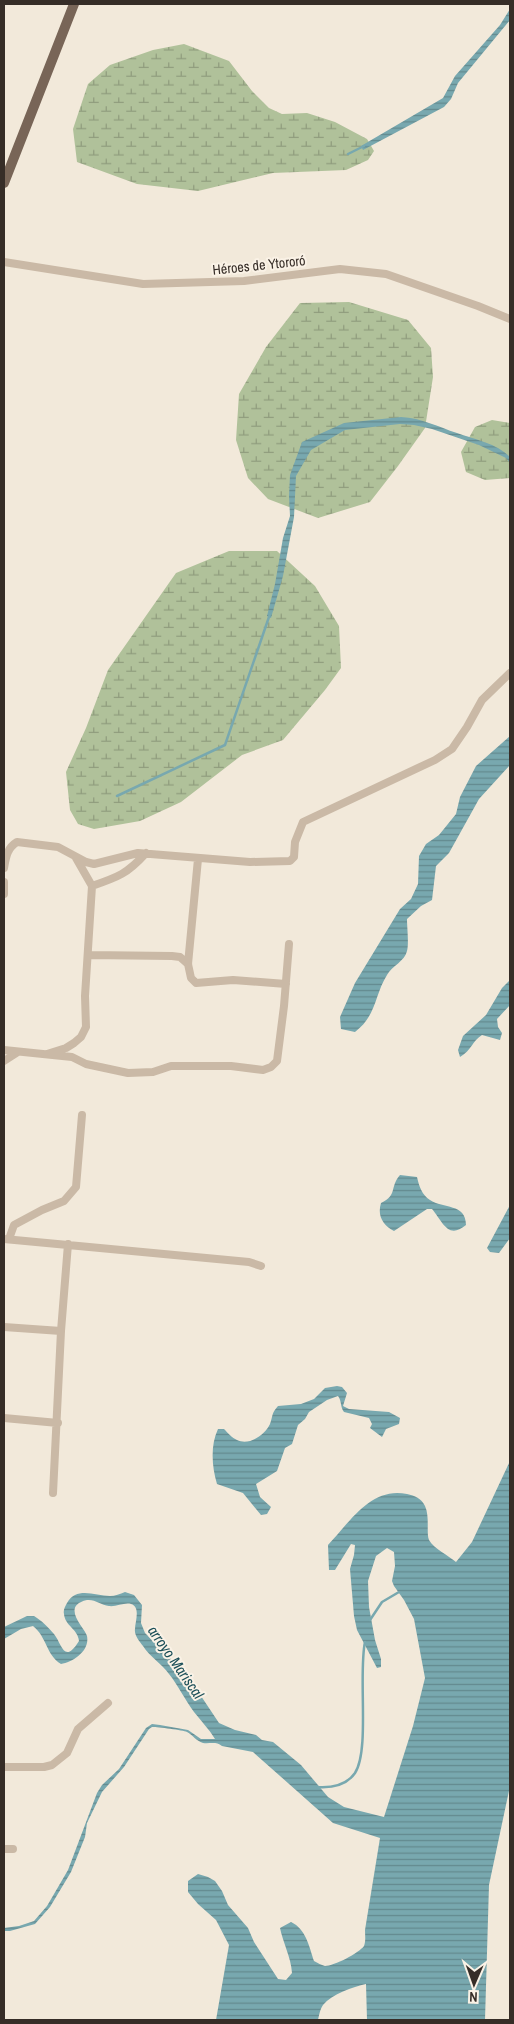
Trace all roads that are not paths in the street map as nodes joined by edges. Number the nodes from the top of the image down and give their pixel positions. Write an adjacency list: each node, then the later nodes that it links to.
1 (74, 4): 2 (main road)
2 (4, 183)
3 (4, 262): 4 (street, Héroes de Ytororó)
4 (510, 319)
5 (510, 673): 8 (street)
6 (146, 854): 7 (street); 8 (street); 11 (street)
7 (75, 855): 9 (street); 11 (street)
8 (198, 859): 15 (street)
9 (4, 868)
10 (4, 882): 12 (street)
11 (92, 886): 14 (street)
12 (4, 894)
13 (289, 944): 16 (street)
14 (88, 955): 15 (street); 19 (street)
15 (188, 964): 16 (street)
16 (286, 984): 19 (street)
17 (4, 1050): 18 (street)
18 (18, 1052): 19 (street); 20 (street)
19 (40, 1055)
20 (4, 1061)
21 (82, 1114): 22 (street)
22 (6, 1239): 23 (street)
23 (68, 1244): 24 (street); 26 (street)
24 (261, 1266)
25 (4, 1327): 26 (street)
26 (61, 1331): 28 (street)
27 (4, 1418): 28 (street)
28 (58, 1422): 29 (street)
29 (53, 1493)
30 (108, 1703): 31 (street)
31 (4, 1767)
32 (4, 1849): 33 (street)
33 (13, 1849)

